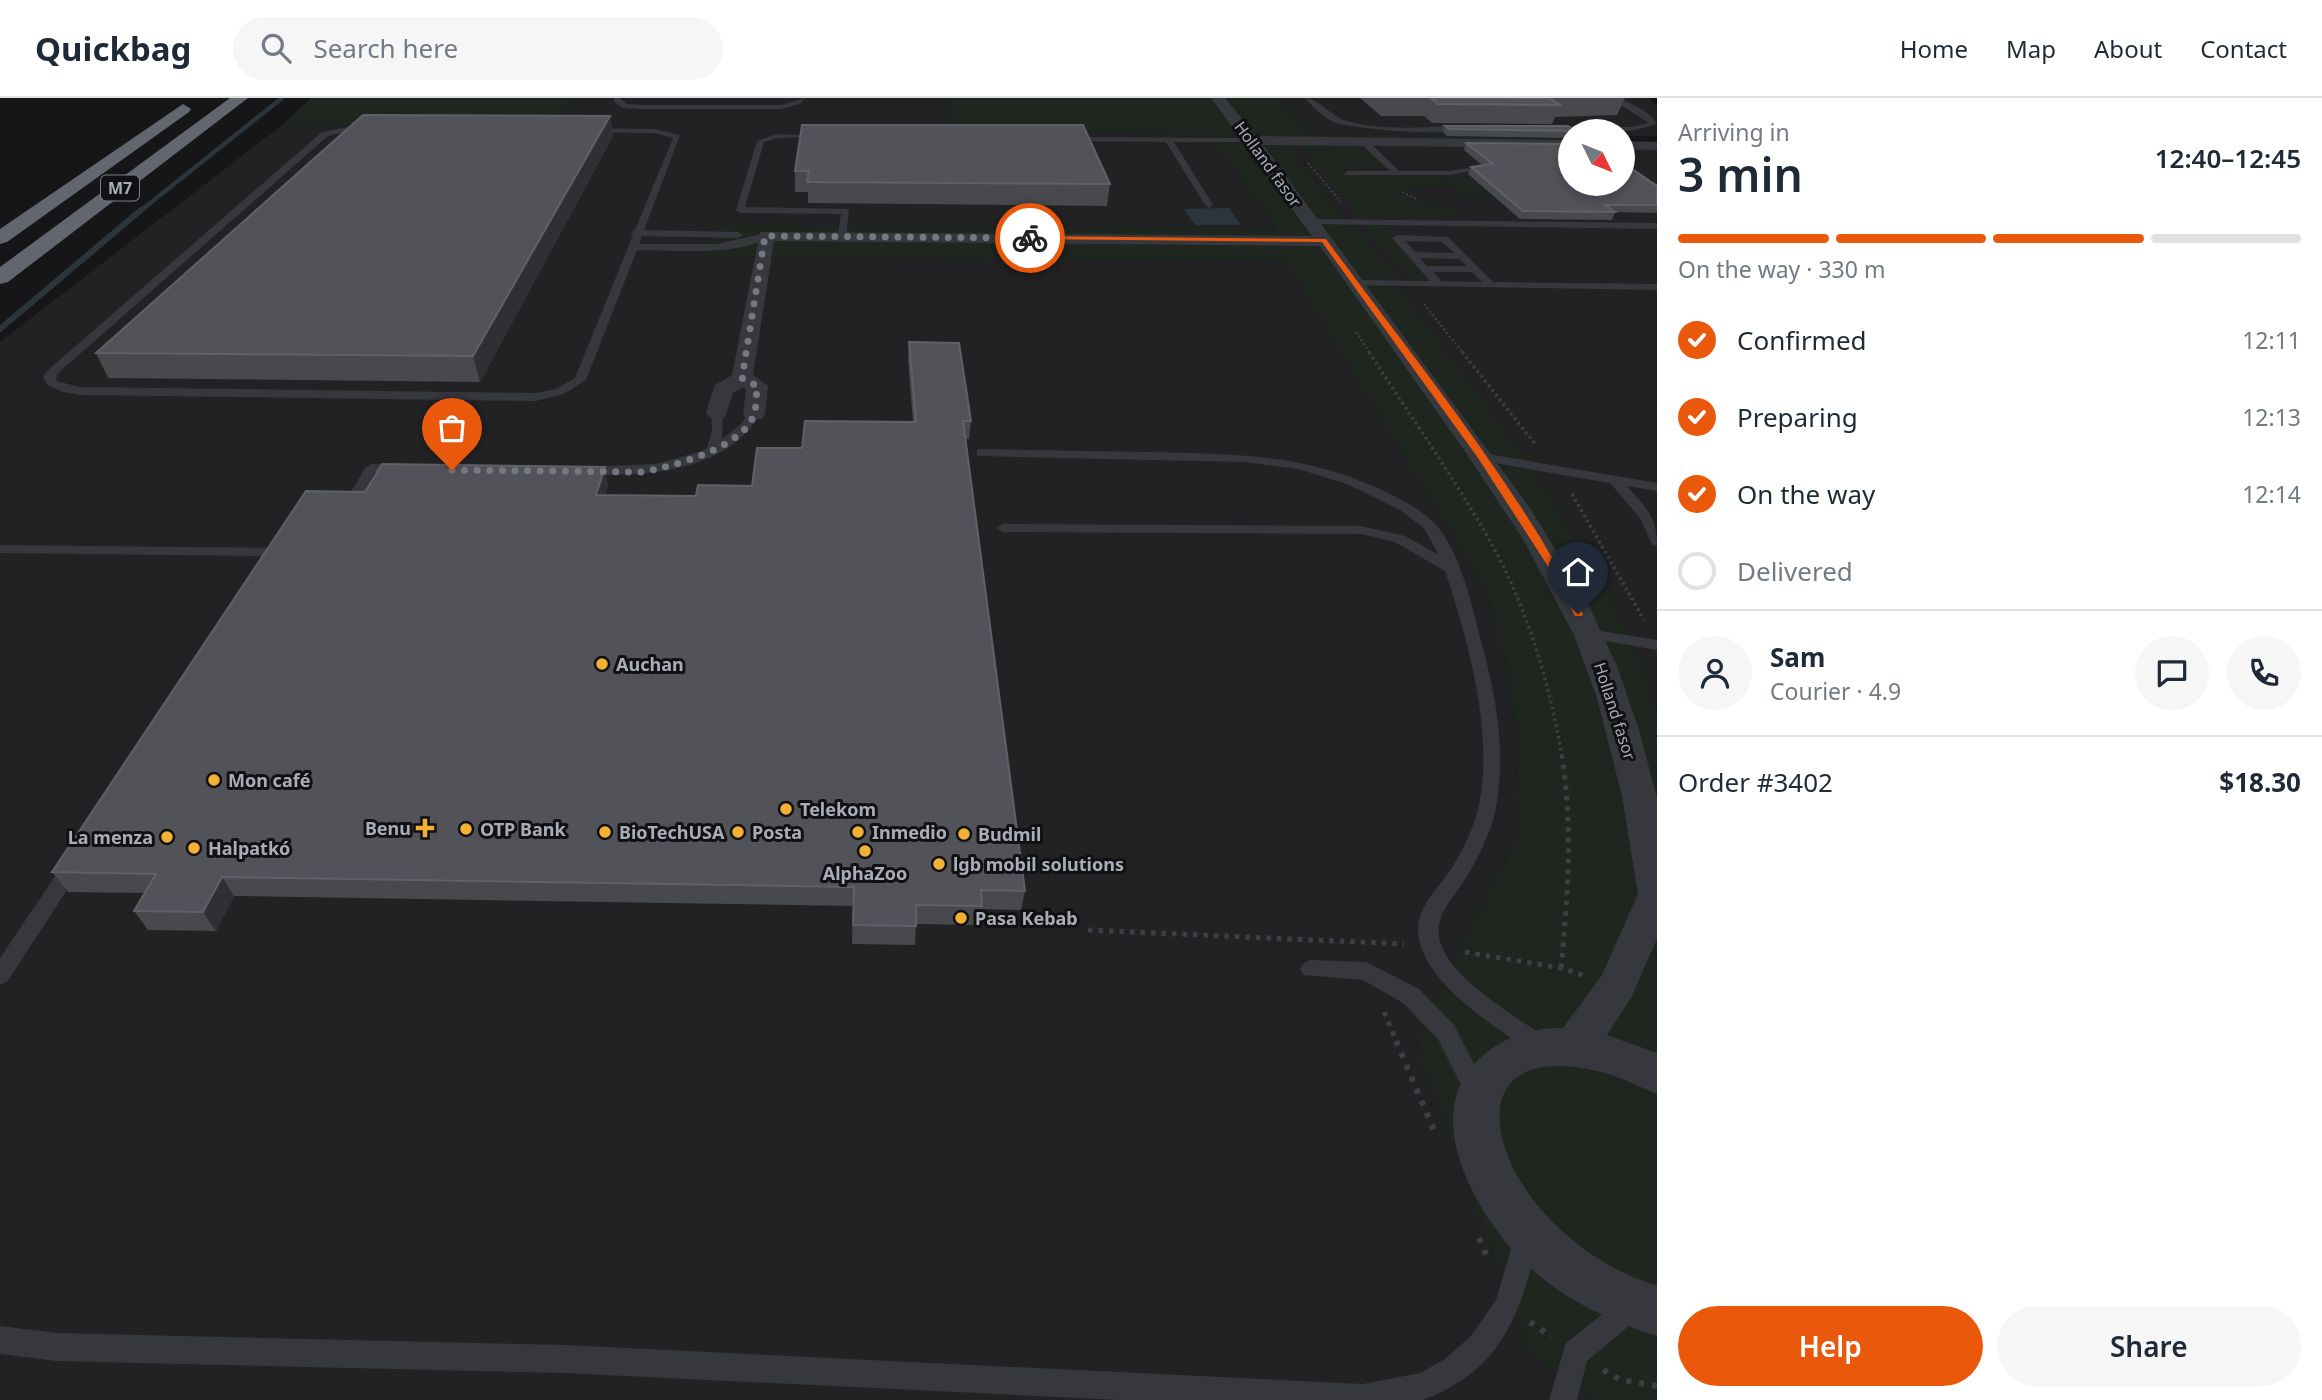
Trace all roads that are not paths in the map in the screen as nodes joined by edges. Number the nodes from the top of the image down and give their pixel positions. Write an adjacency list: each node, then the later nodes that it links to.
1 (199, 98): 31 (highway, M7)
2 (240, 98): 36 (highway, M7)
3 (617, 98): 4 (lane)
4 (803, 98)
5 (1218, 98): 17 (street, Holland fasor)
6 (1308, 98): 10 (lane)
7 (1613, 98): 13 (lane)
8 (1406, 118): 10 (lane)
9 (1464, 118): 10 (lane)
10 (1420, 128)
11 (1542, 128): 12 (lane)
12 (1558, 128)
13 (1635, 128)
14 (836, 136): 30 (lane)
15 (1058, 138): 16 (lane)
16 (1169, 140): 17 (lane); 25 (lane)
17 (1252, 140): 18 (street); 27 (street, Holland fasor)
18 (1363, 141): 19 (street); 24 (lane)
19 (1558, 144)
20 (1635, 145): 21 (street)
21 (1656, 145)
22 (1478, 169): 24 (lane)
23 (1347, 173): 24 (lane)
24 (1398, 173)
25 (1209, 205)
26 (1657, 226): 27 (lane)
27 (1317, 231): 30 (street); 37 (street, Holland fasor)
28 (636, 233): 29 (lane); 32 (lane); 32 (lane)
29 (765, 236): 30 (street); 32 (lane); 41 (street)
30 (843, 236)
31 (0, 238)
32 (632, 247)
33 (1456, 251): 34 (lane); 34 (lane); 35 (lane)
34 (1416, 259): 35 (lane); 35 (lane); 38 (lane)
35 (1475, 269): 39 (lane)
36 (0, 277)
37 (1355, 283): 38 (lane); 46 (street, Holland fasor)
38 (1437, 284): 39 (lane)
39 (1490, 284): 40 (lane)
40 (1657, 287)
41 (742, 378): 42 (street); 43 (street)
42 (717, 412): 44 (lane)
43 (754, 414): 44 (lane)
44 (713, 450): 48 (lane)
45 (981, 453): 55 (lane)
46 (1482, 457): 49 (lane); 57 (street, Holland fasor)
47 (411, 469): 51 (lane)
48 (573, 471)
49 (1615, 480): 50 (lane); 53 (lane)
50 (1657, 487)
51 (354, 499)
52 (1003, 528): 55 (lane)
53 (1657, 542)
54 (0, 549): 56 (lane)
55 (1452, 569): 63 (lane)
56 (262, 573)
57 (1588, 634): 58 (lane); 60 (street, Holland fasor)
58 (1657, 645)
59 (82, 849): 62 (lane)
60 (1657, 895): 63 (street, Holland fasor)
61 (1311, 969): 65 (lane)
62 (0, 976)
63 (1558, 1047): 64 (street); 65 (street)
64 (1657, 1074)
65 (1479, 1096): 66 (street)
66 (1528, 1231): 67 (street); 69 (lane)
67 (1646, 1308): 70 (lane)
68 (0, 1339): 69 (lane)
69 (1365, 1399)
70 (1563, 1400)

